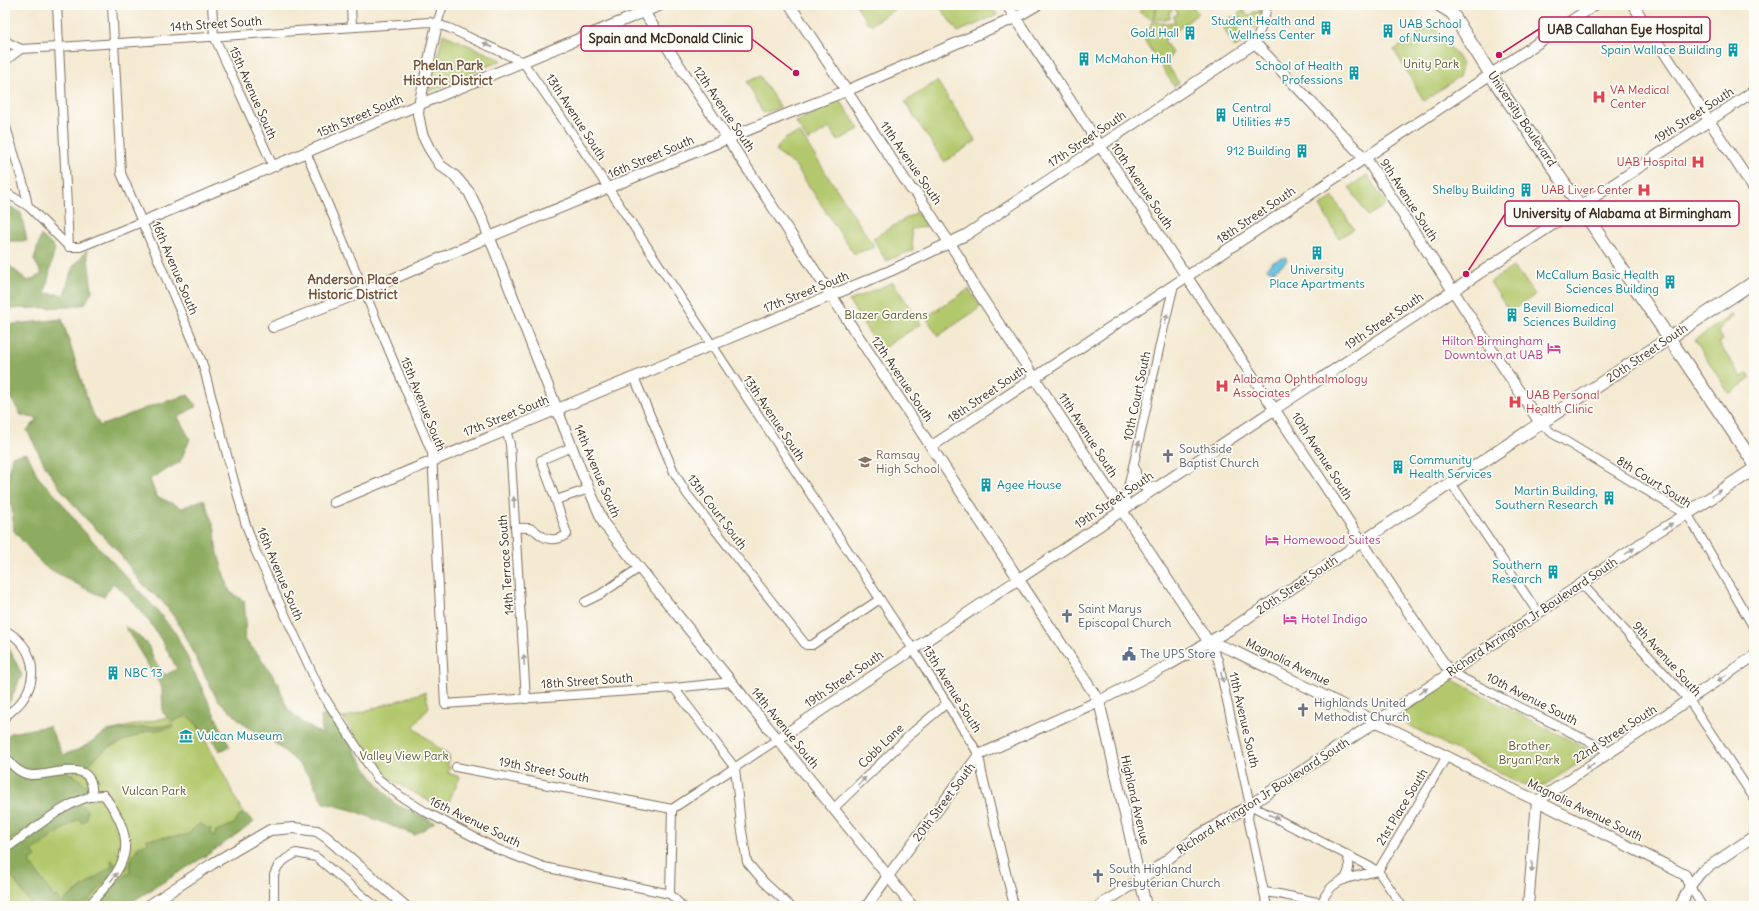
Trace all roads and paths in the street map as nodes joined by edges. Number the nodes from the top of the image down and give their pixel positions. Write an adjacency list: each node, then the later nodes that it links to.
1 (57, 5): 23 (street)
2 (112, 5): 21 (street, 16th Avenue South)
3 (212, 5): 19 (street, 15th Avenue South)
4 (351, 5): 18 (street)
5 (443, 5): 17 (street)
6 (661, 5): 15 (street, 15th Street South)
7 (790, 5): 28 (street, 11th Avenue South)
8 (1007, 5): 16 (street, 10th Avenue South)
9 (1037, 5): 16 (street, 16th Street South)
10 (1267, 5): 22 (street)
11 (1439, 5): 14 (main road, University Boulevard)
12 (1595, 5): 27 (street, 18th Street South)
13 (1633, 5): 31 (street)
14 (1451, 9): 27 (main road, University Boulevard)
15 (644, 12): 26 (street, 15th Street South); 33 (street, 12th Avenue South)
16 (1015, 18): 28 (street, 16th Street South); 34 (street, 10th Avenue South)
17 (437, 24): 18 (street, 14th Street South); 26 (street, 13th Avenue South, one-way to 17); 30 (street, 14th Avenue South)
18 (352, 27): 19 (street, 14th Street South)
19 (214, 36): 21 (street, 14th Street South); 37 (street, 15th Avenue South)
20 (5, 41): 24 (street, 14th Street South)
21 (114, 43): 23 (street, 14th Street South); 43 (street, 16th Avenue South)
22 (1254, 43): 34 (street, 17th Street South); 36 (street, 9th Avenue South)
23 (59, 47): 24 (street, 14th Street South); 46 (street)
24 (21, 49): 25 (street)
25 (5, 61)
26 (523, 62): 30 (street, 15th Street South); 38 (street, 13th Avenue South)
27 (1491, 73): 36 (street, 18th Street South); 42 (main road, University Boulevard)
28 (846, 91): 33 (street, 16th Street South); 45 (street, 11th Avenue South)
29 (1754, 91): 31 (street, 19th Street South)
30 (419, 105): 35 (street, 15th Street South); 44 (street, 14th Avenue South)
31 (1709, 121): 39 (street); 42 (street, 19th Street South)
32 (5, 124): 41 (street)
33 (728, 139): 38 (street, 16th Street South); 52 (street, 12th Avenue South)
34 (1100, 146): 45 (street, 17th Street South); 47 (street, 10th Avenue South)
35 (306, 152): 37 (street, 15th Street South); 51 (street, 15th Avenue South)
36 (1365, 158): 47 (street, 18th Street South); 50 (street, 9th Avenue South)
37 (273, 166): 43 (street, 15th Street South)
38 (608, 189): 44 (street, 16th Street South); 55 (street, 13th Avenue South)
39 (1754, 189)
40 (5, 192): 41 (street)
41 (28, 206): 46 (street)
42 (1581, 206): 50 (street, 19th Street South); 54 (main road, University Boulevard)
43 (142, 222): 46 (street, 15th Street South); 121 (street, 16th Avenue South)
44 (489, 238): 51 (street, 16th Street South); 58 (street, 14th Avenue South)
45 (950, 244): 52 (street, 17th Street South); 57 (street, 11th Avenue South)
46 (69, 247)
47 (1187, 277): 49 (street, 18th Street South); 59 (street, 10th Avenue South)
48 (1754, 282): 54 (main road, 20th Street South)
49 (1174, 285): 57 (street, 18th Street South); 66 (street, 10th Court South, one-way to 49)
50 (1453, 290): 59 (street, 19th Street South); 60 (street, 9th Avenue South)
51 (363, 291): 53 (street, 16th Street South); 64 (street, 15th Avenue South)
52 (831, 296): 55 (street, 17th Street South); 62 (street, 12th Avenue South)
53 (273, 327)
54 (1670, 338): 60 (main road, 20th Street South); 65 (main road, University Boulevard)
55 (711, 345): 56 (street, 17th Street South); 81 (street, 13th Avenue South)
56 (634, 377): 58 (street, 17th Street South); 81 (street, 13th Court South)
57 (1035, 378): 62 (street, 18th Street South); 73 (street, 11th Avenue South)
58 (557, 409): 61 (street, 17th Street South); 63 (street, 14th Avenue South)
59 (1275, 409): 69 (street, 19th Street South); 77 (street, 10th Avenue South)
60 (1540, 423): 68 (main road, 20th Street South); 75 (street, 8th Court South)
61 (506, 430): 64 (street, 17th Street South); 76 (street, 14th Terrace South, one-way to 61)
62 (932, 446): 79 (street, 12th Avenue South)
63 (572, 447): 70 (street, 14th Avenue South); 71 (street)
64 (432, 460): 72 (street, 17th Street South); 96 (street, 15th Avenue South)
65 (1754, 463)
66 (1134, 468): 69 (street); 73 (street, 10th Court South)
67 (1754, 469): 75 (main road, Richard Arrington Jr Boulevard South, one-way to 67)
68 (1451, 483): 74 (main road, 20th Street South); 83 (street)
69 (1155, 488): 73 (street, 19th Street South)
70 (589, 489): 71 (street); 78 (street, 14th Avenue South)
71 (556, 500): 76 (street)
72 (334, 502)
73 (1122, 510): 79 (street, 19th Street South); 86 (street, 11th Avenue South)
74 (1408, 511): 77 (street, 20th Street South)
75 (1685, 515): 80 (street, Richard Arrington Jr Boulevard South, one-way to 75); 84 (street, 8th Court South)
76 (515, 528): 92 (street, 14th Terrace South, one-way to 76)
77 (1362, 541): 86 (street, 20th Street South); 89 (street, 10th Avenue South)
78 (638, 568): 82 (street); 90 (street, 14th Avenue South)
79 (1019, 579): 87 (street, 19th Street South); 93 (street, 12th Avenue South)
80 (1581, 584): 83 (street, Richard Arrington Jr Boulevard South); 94 (street, 9th Avenue South)
81 (880, 599): 87 (street, 13th Avenue South)
82 (585, 602)
83 (1538, 612): 89 (street, Richard Arrington Jr Boulevard South)
84 (1754, 628)
85 (5, 630): 97 (street)
86 (1208, 641): 93 (street, 20th Street South); 98 (street, Magnolia Avenue); 109 (street, 11th Avenue South, one-way to 109)
87 (913, 649): 95 (street, 13th Avenue South); 99 (street, 19th Street South)
88 (1754, 656): 94 (street, 22nd Street South, one-way to 94)
89 (1450, 672): 98 (street, Richard Arrington Jr Boulevard South, one-way to 89); 100 (street, 10th Avenue South)
90 (731, 682): 91 (street, 18th Street South); 99 (street, 14th Avenue South)
91 (674, 688): 92 (street, 18th Street South); 105 (street)
92 (526, 699): 96 (street, 18th Street South)
93 (1099, 700): 102 (street, 20th Street South); 117 (street, Highland Avenue)
94 (1689, 700): 100 (street, 22nd Street South); 107 (street, 9th Avenue South)
95 (947, 702): 102 (street, 13th Avenue South); 110 (street, Cobb Lane, one-way to 95)
96 (445, 704)
97 (5, 717)
98 (1377, 720): 103 (street, Magnolia Avenue South); 109 (street, Richard Arrington Jr Boulevard South)
99 (778, 739): 105 (street, 19th Street South); 110 (street, 14th Avenue South)
100 (1610, 752): 108 (street, 22nd Street South, one-way to 108)
101 (5, 755): 106 (street)
102 (979, 755): 116 (street, 20th Street South); 131 (street, 13th Avenue South)
103 (1447, 756): 108 (street, Magnolia Avenue South); 115 (street, 21st Place South)
104 (456, 766): 111 (street, 19th Street South)
105 (735, 768): 111 (street, 19th Street South); 128 (street)
106 (92, 796): 113 (street); 122 (street, one-way to 106)
107 (1754, 798)
108 (1537, 801): 119 (street, Magnolia Avenue South); 136 (street, one-way to 136)
109 (1250, 805): 114 (street, one-way to 114); 117 (street, Richard Arrington Jr Boulevard South); 120 (street, 11th Avenue South)
110 (834, 808): 116 (street, 14th Avenue South)
111 (672, 809): 121 (street)
112 (1754, 836): 119 (street)
113 (5, 848)
114 (1346, 854): 115 (street); 118 (street)
115 (1378, 871): 118 (street); 135 (street)
116 (888, 876): 129 (street, 20th Street South); 130 (street, 14th Avenue South)
117 (1140, 879): 132 (street, Richard Arrington Jr Boulevard South); 133 (street, Highland Avenue)
118 (1344, 880): 120 (street)
119 (1690, 886): 137 (street); 138 (street)
120 (1264, 892): 134 (street, 11th Avenue South)
121 (670, 894): 127 (street)
122 (88, 906)
123 (148, 906): 126 (street)
124 (274, 906): 125 (street)
125 (375, 906)
126 (405, 906)
127 (682, 906)
128 (790, 906)
129 (867, 906)
130 (912, 906)
131 (1014, 906)
132 (1099, 906)
133 (1146, 906)
134 (1267, 906)
135 (1402, 906)
136 (1528, 906)
137 (1680, 906)
138 (1702, 906)

